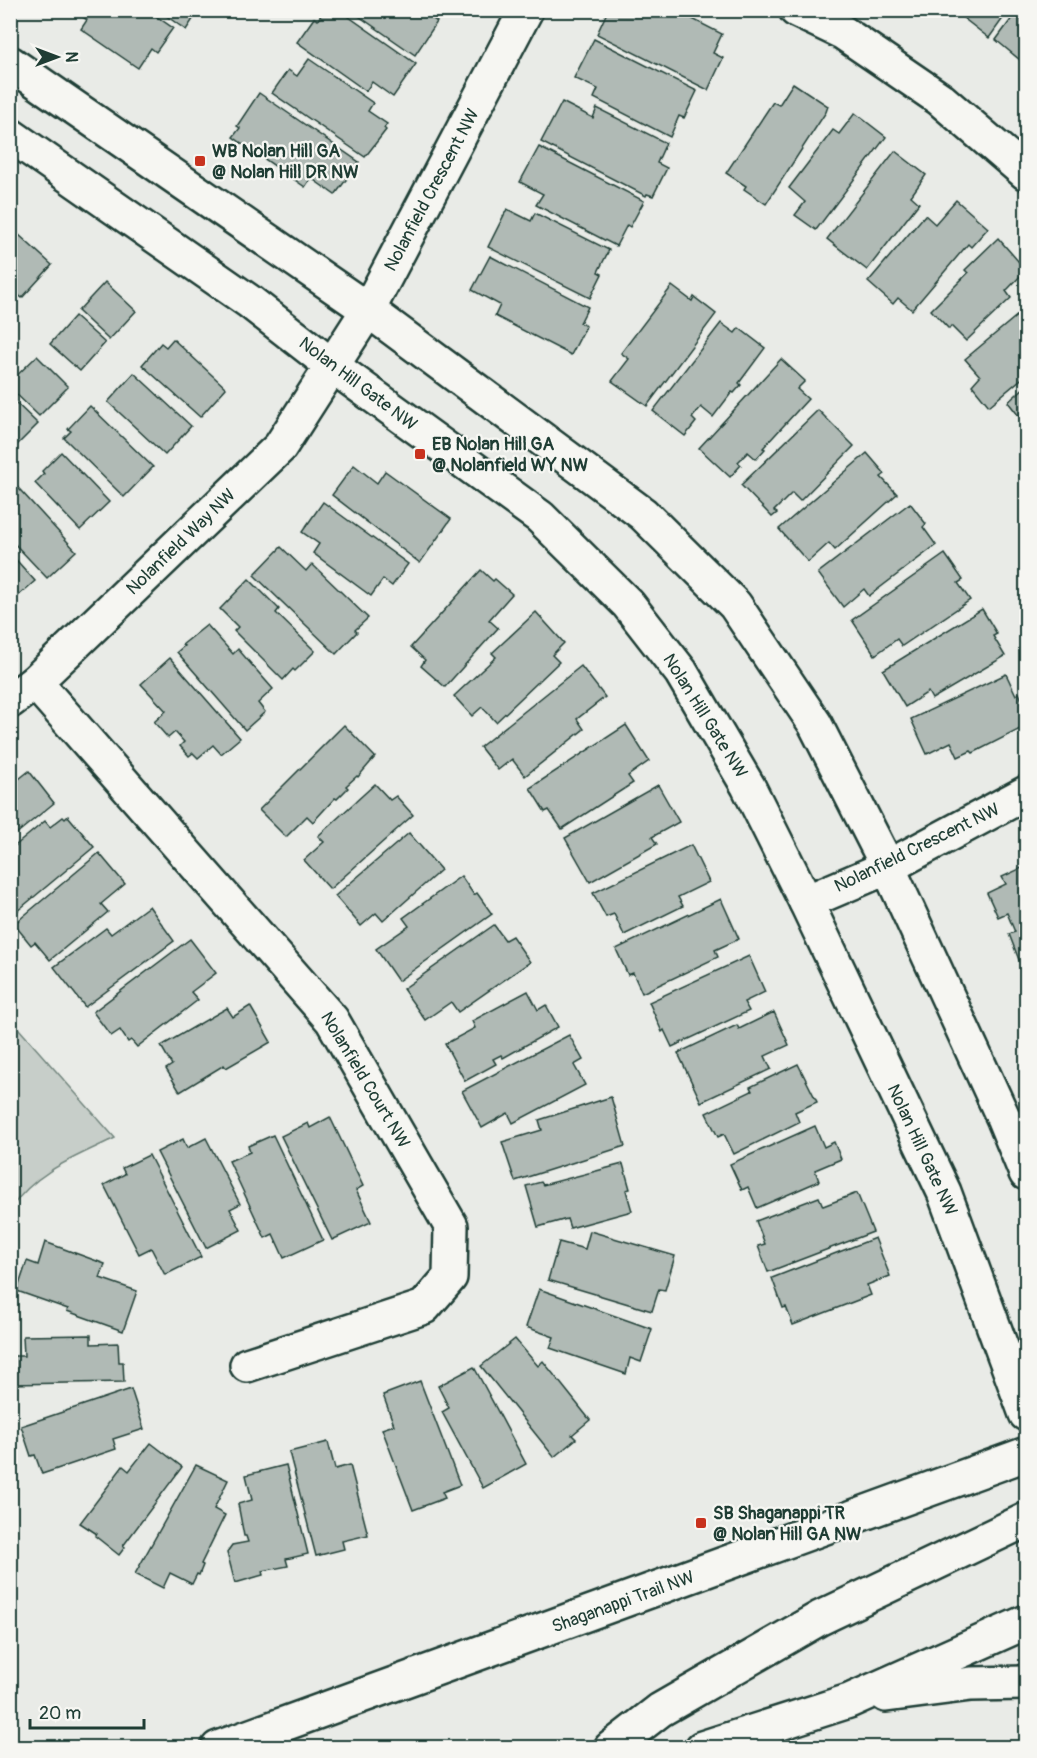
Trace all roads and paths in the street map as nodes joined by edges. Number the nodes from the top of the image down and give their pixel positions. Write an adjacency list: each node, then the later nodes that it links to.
1 (526, 10): 6 (street, Nolanfield Crescent NW)
2 (796, 10): 5 (street)
3 (10, 63): 6 (street)
4 (10, 135): 7 (street, Nolan Hill Gate NW)
5 (1026, 173)
6 (368, 310): 7 (street, Nolanfield Crescent NW); 10 (street)
7 (332, 365): 8 (street, Nolanfield Way NW); 11 (street, Nolan Hill Gate NW)
8 (23, 692): 13 (street, Nolanfield Court NW)
9 (1026, 793): 10 (street, Nolanfield Crescent NW)
10 (888, 867): 11 (street, Nolanfield Crescent NW); 12 (street)
11 (806, 902): 14 (street, Nolan Hill Gate NW)
12 (1026, 1173)
13 (247, 1365)
14 (1026, 1414)
15 (1026, 1454): 20 (street, Shaganappi Trail NW)
16 (1026, 1520): 21 (street)
17 (1026, 1622): 19 (street)
18 (1026, 1683): 19 (street)
19 (849, 1701): 22 (street)
20 (218, 1748)
21 (611, 1748)
22 (702, 1748)

